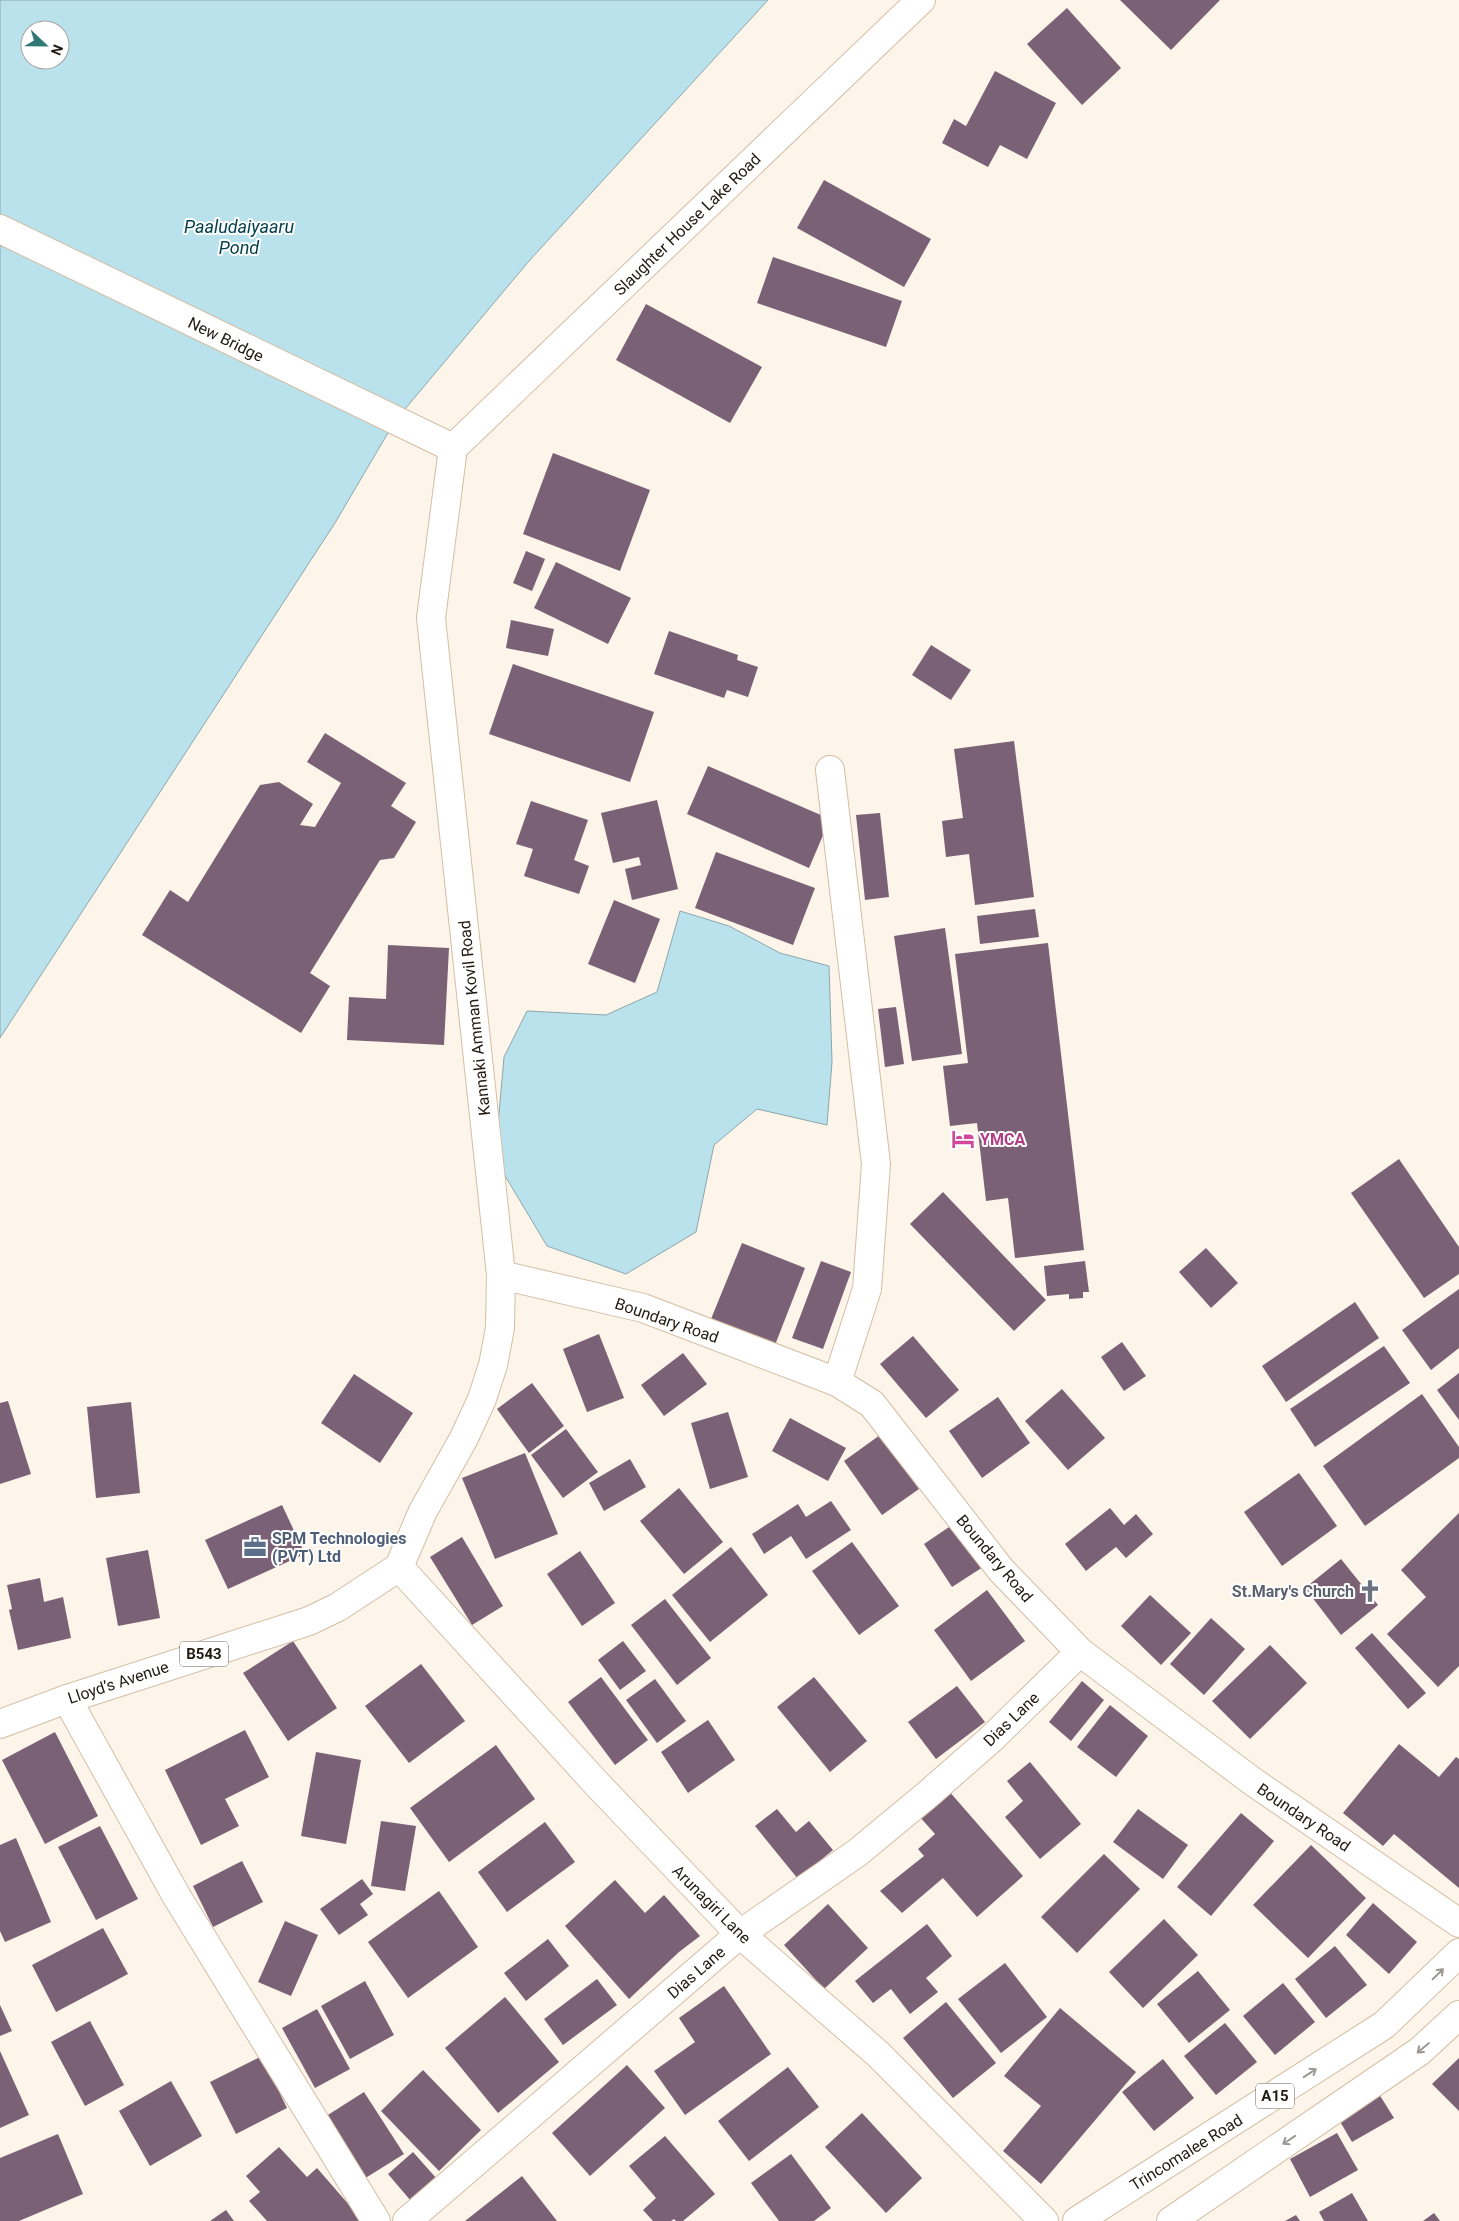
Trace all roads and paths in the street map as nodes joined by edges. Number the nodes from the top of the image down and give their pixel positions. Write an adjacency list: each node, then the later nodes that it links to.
1 (921, 0): 3 (main road, Slaughter House Lake Road)
2 (0, 229): 3 (main road, New Bridge)
3 (453, 448): 5 (main road, Kannaki Amman Kovil Road)
4 (830, 770): 6 (main road)
5 (501, 1275): 6 (main road, Boundary Road); 7 (main road, Kannaki Amman Kovil Road)
6 (837, 1382): 8 (main road, Boundary Road)
7 (399, 1568): 9 (main road, Lloyd’s Avenue / B543); 12 (main road, Arunagiri Lane)
8 (1080, 1652): 11 (main road, Boundary Road); 12 (main road, Dias Lane)
9 (67, 1698): 10 (main road, Lloyd’s Avenue / B543); 15 (main road)
10 (0, 1724)
11 (1459, 1922)
12 (740, 1934): 16 (main road, Dias Lane); 17 (main road, Arunagiri Lane)
13 (1459, 1953): 18 (main road, Trincomalee Road / A15, one-way to 13)
14 (1459, 2015): 19 (main road, A15, one-way to 19)
15 (376, 2221)
16 (407, 2221)
17 (1044, 2221)
18 (1077, 2221)
19 (1171, 2221)

